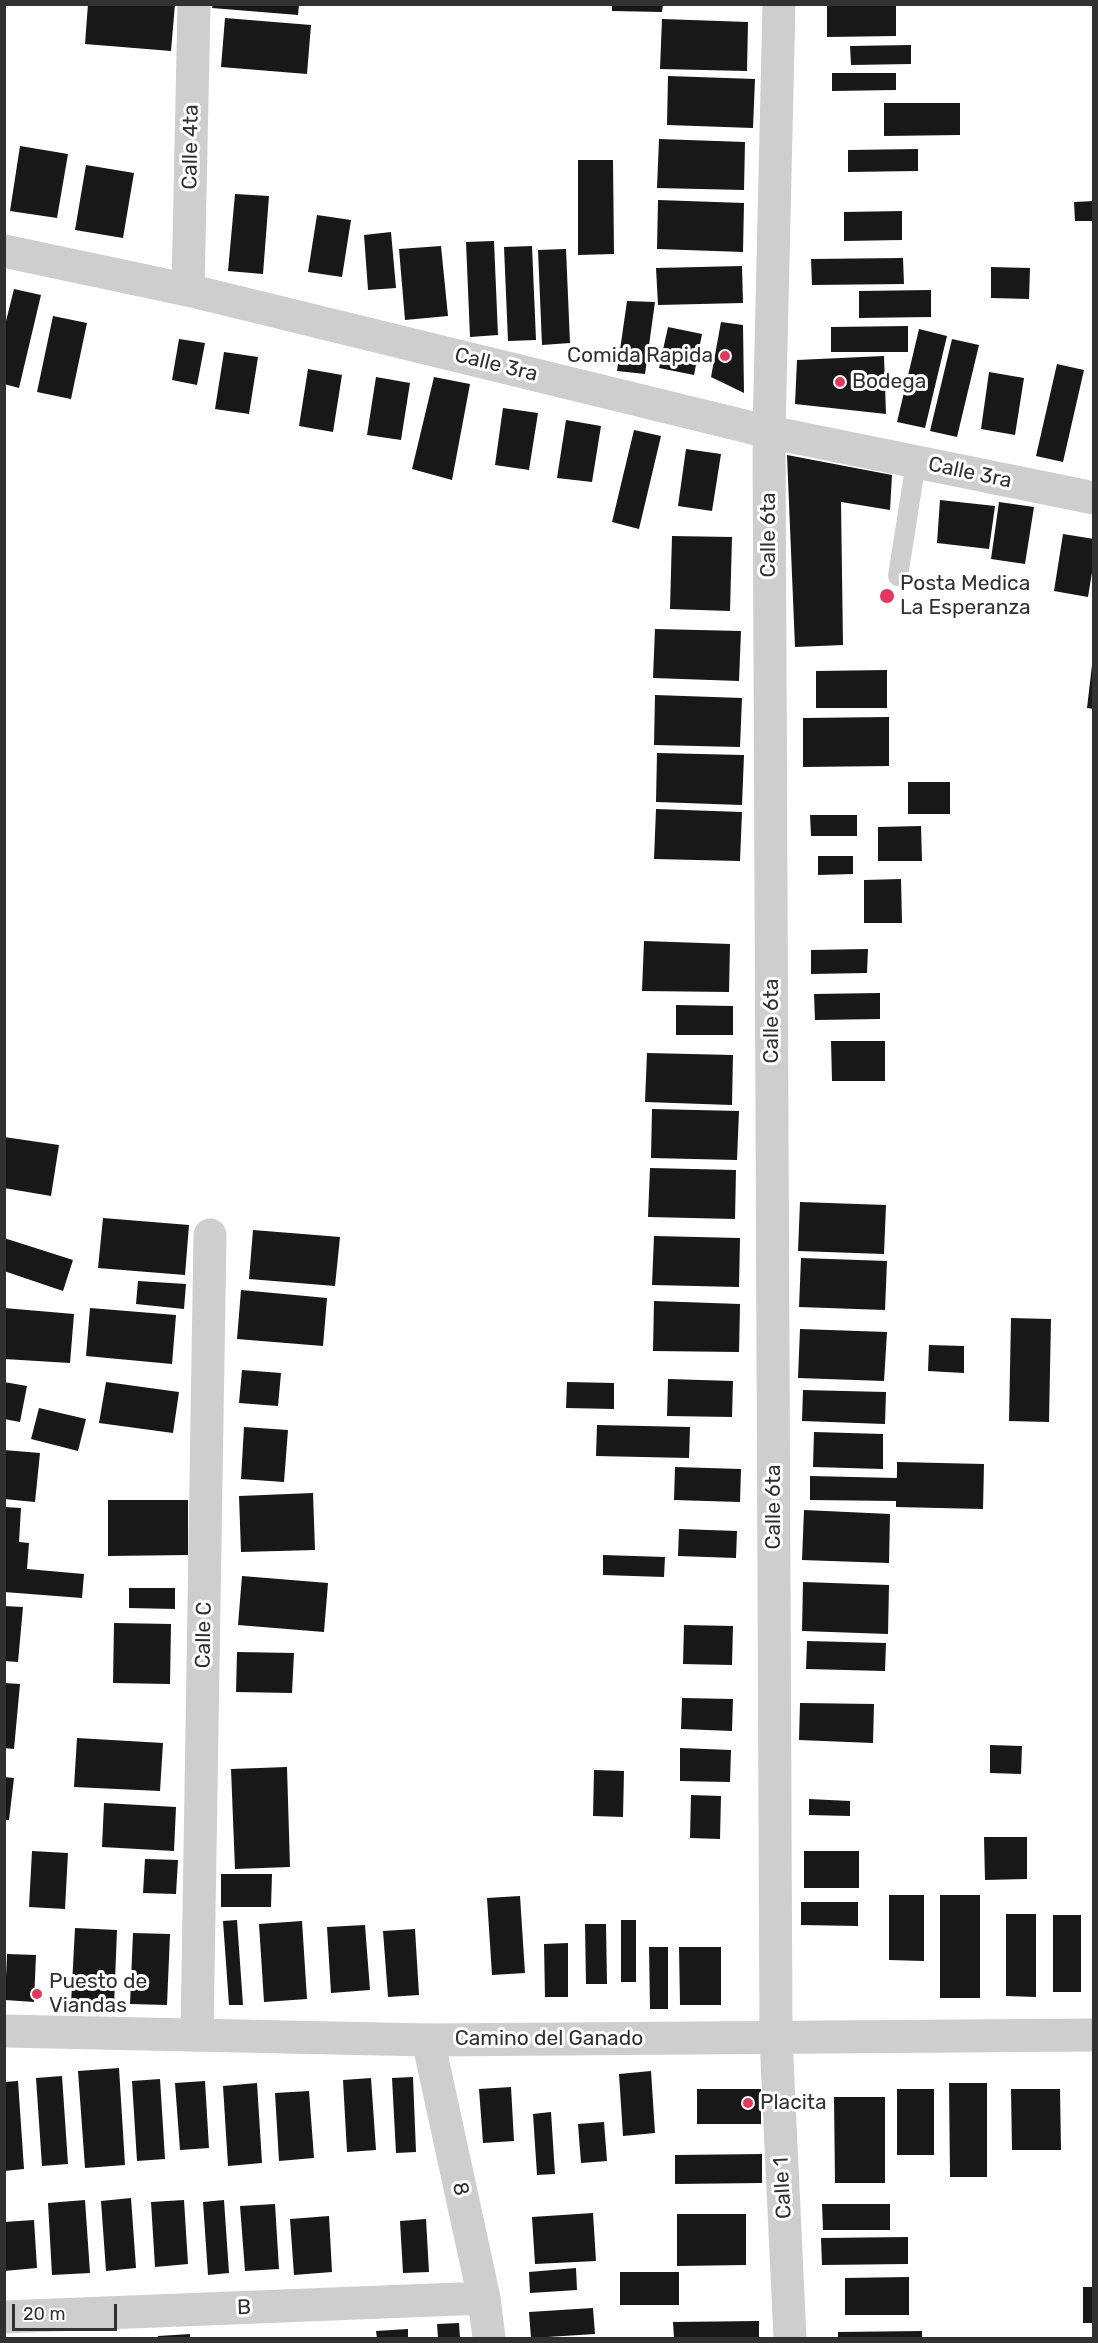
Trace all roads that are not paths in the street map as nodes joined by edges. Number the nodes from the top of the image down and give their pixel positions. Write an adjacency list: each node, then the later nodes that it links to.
1 (194, 4): 4 (street, Calle 4ta)
2 (778, 4): 5 (street, Calle 6ta)
3 (4, 251): 4 (street, Calle 3ra)
4 (188, 290): 5 (street, Calle 3ra)
5 (769, 432): 6 (street, Calle 3ra); 13 (street, Calle 6ta)
6 (916, 462): 7 (street, Calle 3ra); 8 (lane)
7 (1094, 498)
8 (898, 576)
9 (210, 1235): 11 (street, Calle C)
10 (4, 2031): 11 (street, Camino del Ganado)
11 (198, 2035): 14 (street, Camino del Ganado)
12 (1094, 2035): 13 (street, Camino del Ganado)
13 (776, 2038): 14 (street, Camino del Ganado); 18 (street, Calle 1)
14 (428, 2040): 15 (street, 8)
15 (484, 2298): 16 (street, B); 17 (street, 8)
16 (4, 2318)
17 (489, 2338)
18 (790, 2338)

